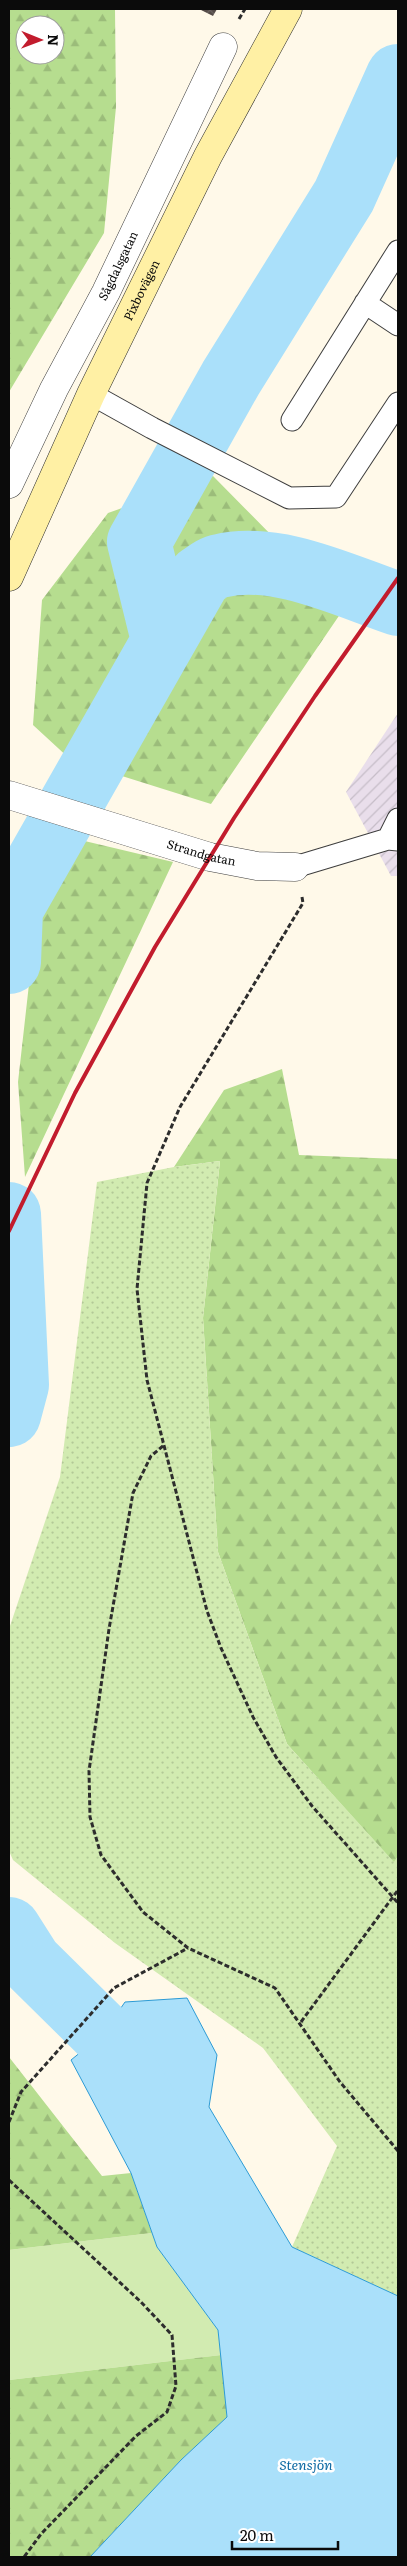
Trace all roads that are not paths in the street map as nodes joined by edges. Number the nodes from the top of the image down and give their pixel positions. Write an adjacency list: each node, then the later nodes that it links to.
1 (288, 9): 6 (street, Pixbovägen)
2 (223, 47): 9 (street, Sågdalsgatan)
3 (398, 251): 4 (lane)
4 (365, 303): 5 (lane); 8 (lane)
5 (398, 325)
6 (92, 394): 7 (lane); 10 (street, Pixbovägen)
7 (398, 403)
8 (292, 420)
9 (9, 484)
10 (9, 577)
11 (15, 796): 14 (street, Strandgatan)
12 (398, 819): 13 (lane)
13 (393, 839): 14 (lane, Strandgatan)
14 (295, 867)

